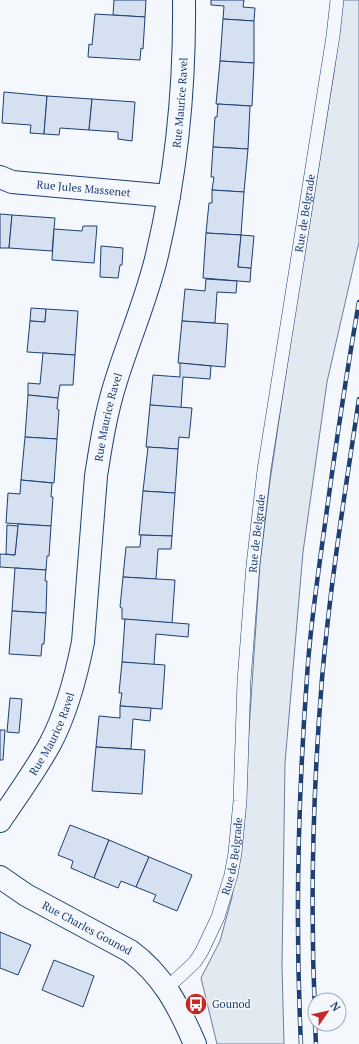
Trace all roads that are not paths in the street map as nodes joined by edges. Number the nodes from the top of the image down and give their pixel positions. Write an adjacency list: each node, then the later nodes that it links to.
1 (184, 0): 4 (street, Rue Maurice Ravel)
2 (337, 0): 7 (lane, Rue de Belgrade)
3 (0, 177): 4 (street, Rue Jules Massenet)
4 (169, 196): 5 (street, Rue Maurice Ravel)
5 (0, 821)
6 (0, 877): 7 (street, Rue Charles Gounod)
7 (166, 989): 8 (street)
8 (195, 1044)

